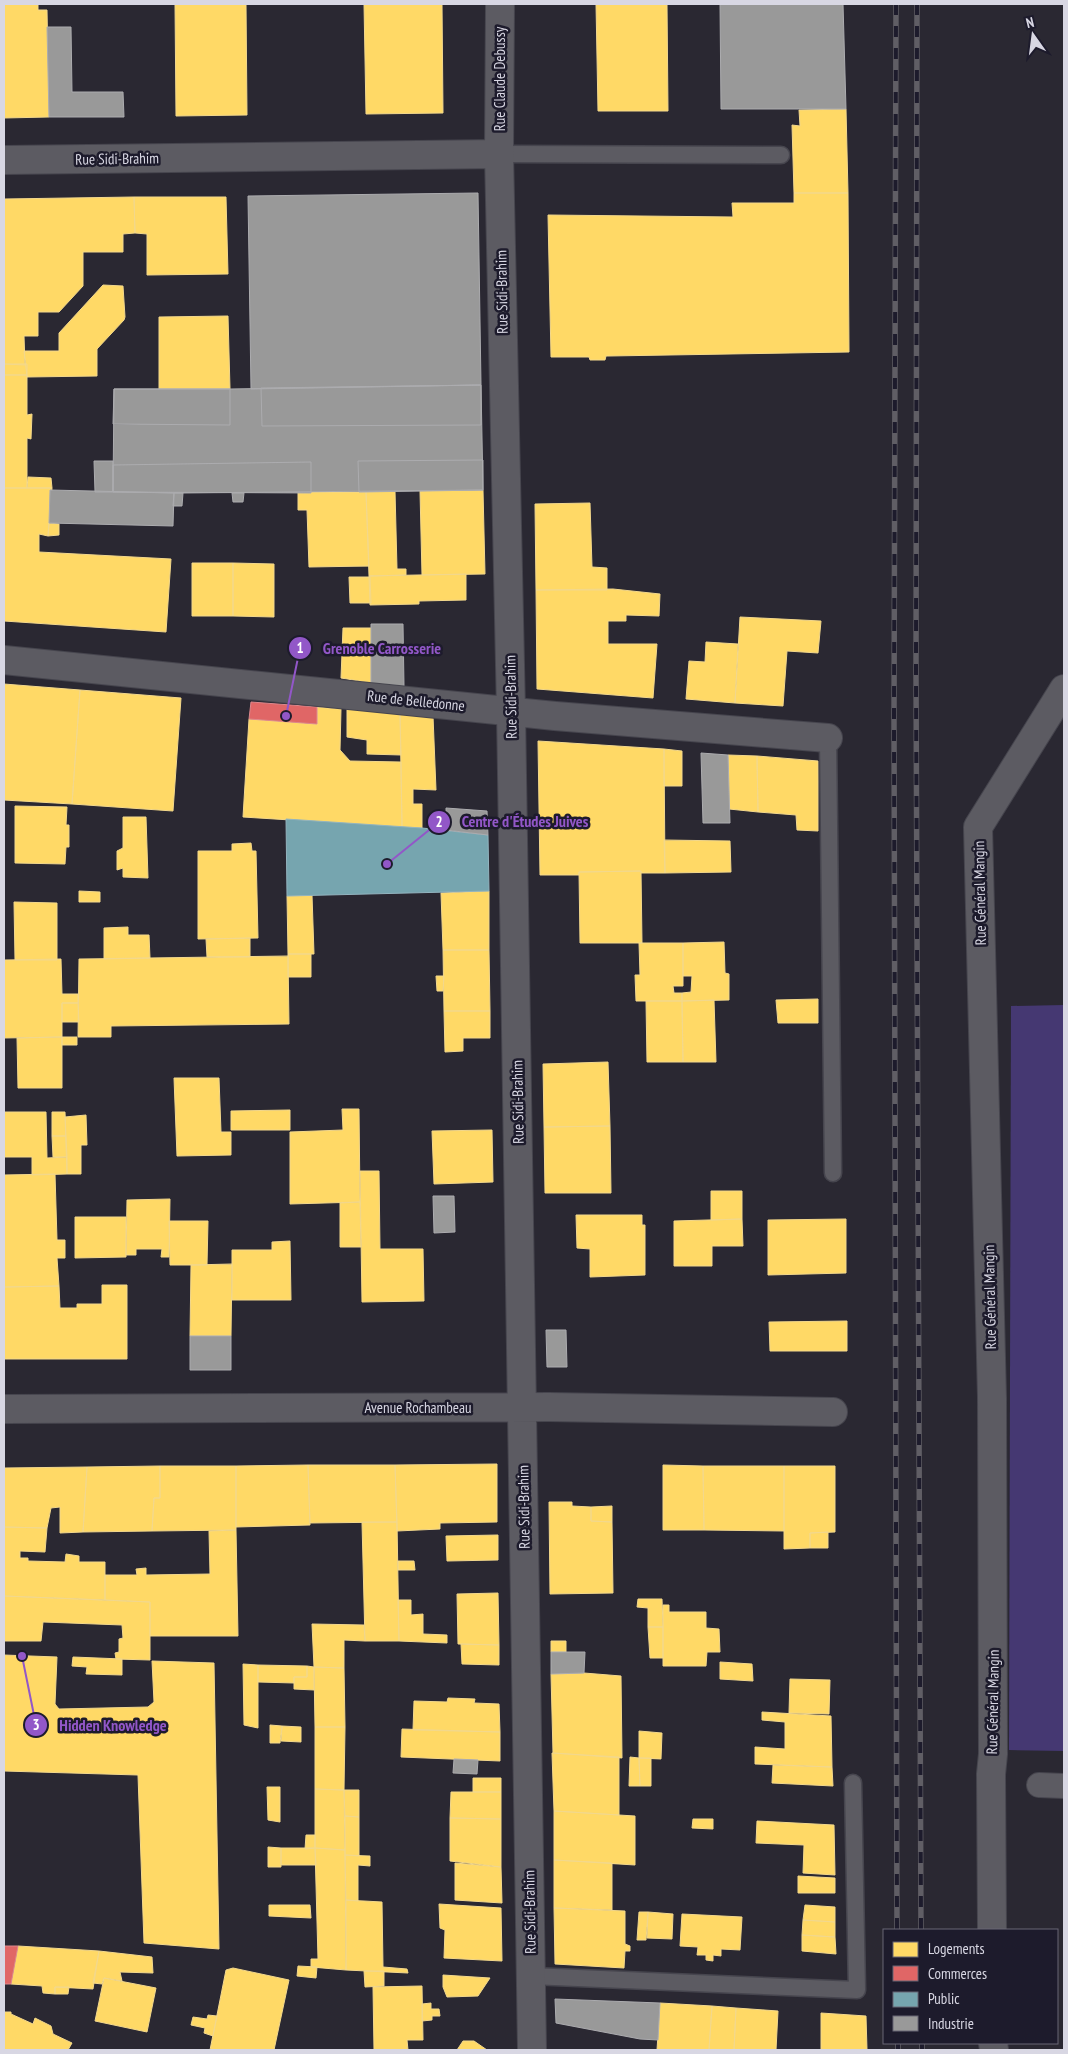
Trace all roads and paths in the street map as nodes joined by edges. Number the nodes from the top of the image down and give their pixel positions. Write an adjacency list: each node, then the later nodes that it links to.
1 (500, 4): 2 (street, Rue Claude Debussy)
2 (499, 154): 3 (lane, Rue Sidi-Brahim); 4 (street, Rue Sidi-Brahim); 7 (street, Rue Sidi-Brahim)
3 (780, 155)
4 (4, 160)
5 (4, 660): 7 (street, Rue de Belledonne)
6 (1064, 689): 16 (street, Rue Général Mangin)
7 (511, 711): 8 (street, Rue de Belledonne); 10 (street, Rue Sidi-Brahim)
8 (828, 738): 9 (lane)
9 (833, 1173)
10 (523, 1408): 11 (street, Avenue Rochambeau); 12 (street, Avenue Rochambeau); 17 (street, Rue Sidi-Brahim)
11 (4, 1409)
12 (833, 1412)
13 (853, 1783): 17 (lane)
14 (1038, 1786): 15 (street)
15 (1064, 1786)
16 (992, 1929)
17 (531, 1976): 18 (street, Rue Sidi-Brahim)
18 (532, 2040): 19 (street)
19 (551, 2050)

